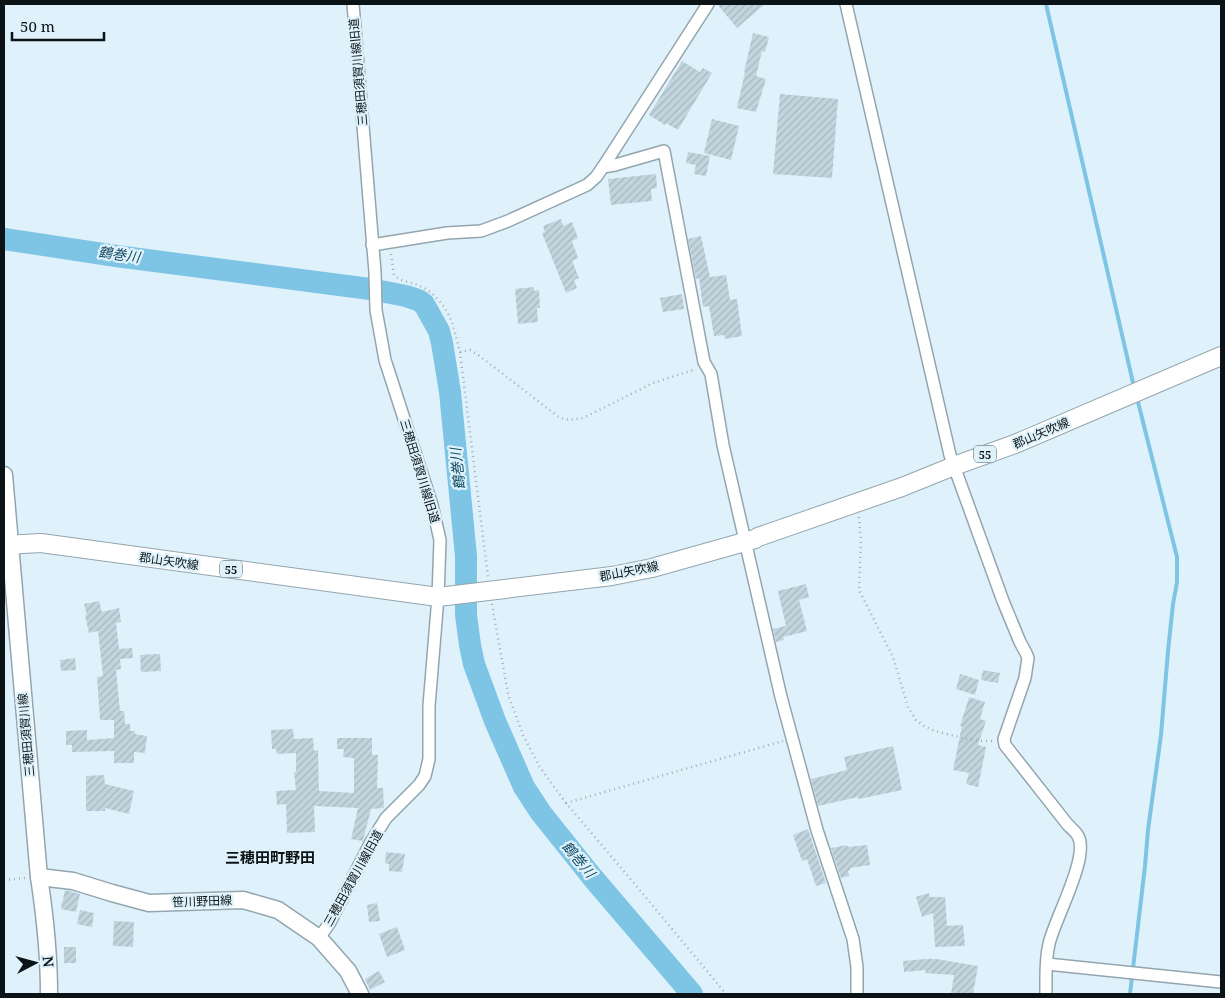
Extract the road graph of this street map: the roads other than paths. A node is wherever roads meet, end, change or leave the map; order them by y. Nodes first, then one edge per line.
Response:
1 (353, 4) edge
2 (708, 4) edge
3 (846, 4) edge
4 (603, 167) junction
5 (372, 245) junction
6 (1221, 356) edge
7 (954, 466) junction
8 (4, 475) edge
9 (745, 542) junction
10 (7, 545) edge
11 (438, 597) junction
12 (39, 877) junction
13 (319, 938) junction
14 (1047, 964) junction
15 (1221, 982) edge
16 (49, 994) edge
17 (360, 994) edge
18 (857, 994) edge
19 (1046, 994) edge

1 - 5 street, 三穂田須賀川線旧道
2 - 4 street
3 - 7 street
4 - 5 street
4 - 9 street
5 - 11 street, 三穂田須賀川線旧道
6 - 7 main road, 郡山矢吹線 / 55
7 - 9 main road, 郡山矢吹線 / 55
7 - 14 street
8 - 10 main road, 三穂田須賀川線
9 - 11 main road, 郡山矢吹線 / 55
9 - 18 street
10 - 11 main road, 郡山矢吹線 / 55
10 - 12 main road, 三穂田須賀川線
11 - 13 street, 三穂田須賀川線旧道
12 - 13 main road, 笹川野田線
12 - 16 main road, 三穂田須賀川線
13 - 17 main road, 笹川野田線
14 - 15 street
14 - 19 street

